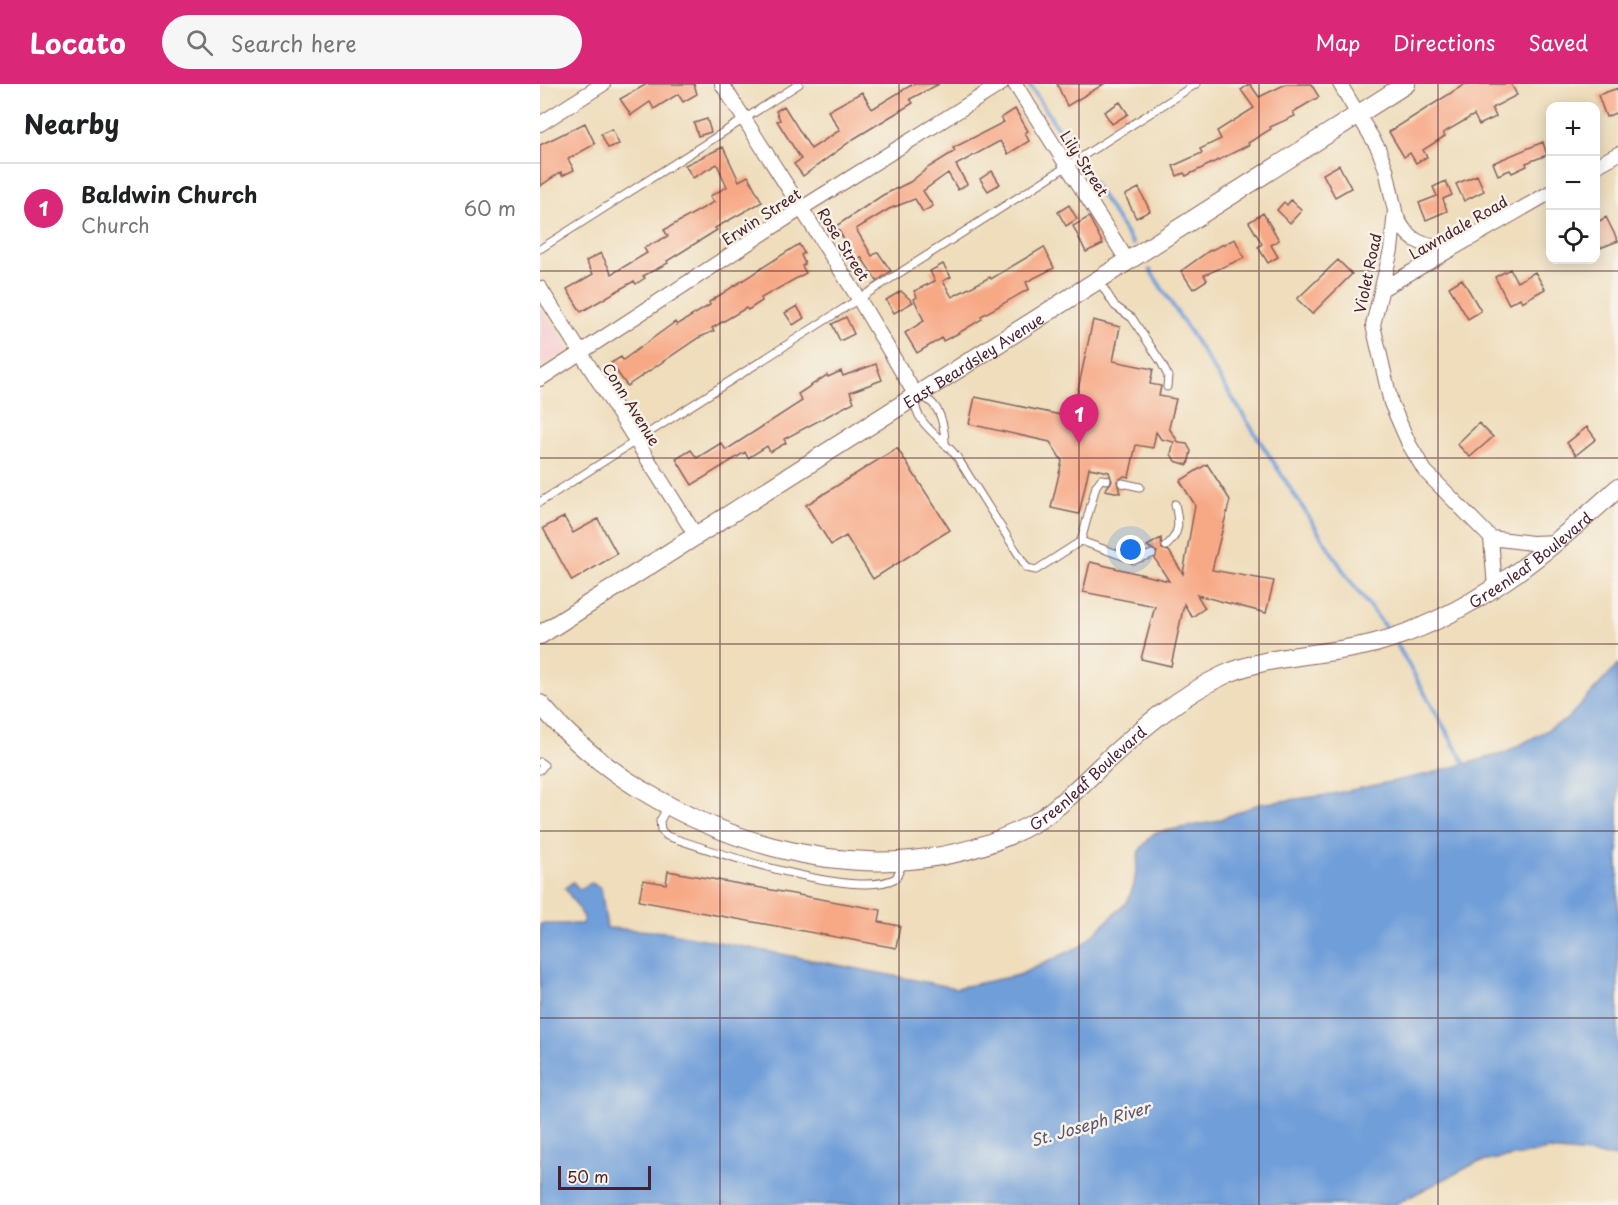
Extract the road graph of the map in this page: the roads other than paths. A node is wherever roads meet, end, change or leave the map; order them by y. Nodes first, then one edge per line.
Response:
1 (603, 84) edge
2 (722, 84) edge
3 (799, 84) edge
4 (1001, 84) edge
5 (1015, 84) edge
6 (1196, 84) edge
7 (1340, 84) edge
8 (1406, 84) edge
9 (1359, 114) junction
10 (744, 119) junction
11 (540, 124) edge
12 (1618, 154) edge
13 (1600, 164) edge
14 (1067, 166) junction
15 (1546, 195) edge
16 (802, 208) junction
17 (1395, 212) junction
18 (1455, 248) junction
19 (540, 249) edge
20 (1127, 260) junction
21 (1098, 279) junction
22 (540, 288) edge
23 (1382, 289) junction
24 (859, 299) junction
25 (581, 353) junction
26 (540, 379) edge
27 (1167, 387) dead end
28 (915, 394) junction
29 (636, 441) junction
30 (945, 441) junction
31 (1107, 480) dead end
32 (1122, 483) dead end
33 (1140, 487) dead end
34 (1618, 488) edge
35 (540, 502) edge
36 (1175, 504) dead end
37 (696, 536) junction
38 (1491, 538) junction
39 (1081, 541) junction
40 (1559, 542) junction
41 (1166, 546) dead end
42 (1152, 554) dead end
43 (1495, 588) junction
44 (540, 635) edge
45 (540, 704) edge
46 (540, 762) edge
47 (540, 770) edge
48 (668, 806) junction
49 (904, 860) junction

1 - 11 street
2 - 10 street, Rose Street
3 - 10 lane
4 - 16 street, Erwin Street
5 - 14 street, Lily Street
6 - 14 lane
7 - 9 street, Violet Road
8 - 9 street, East Beardsley Avenue
9 - 17 street, Violet Road
9 - 20 street, East Beardsley Avenue
10 - 16 street, Rose Street
10 - 19 lane
12 - 13 street
14 - 20 street, Lily Street
14 - 24 lane
15 - 18 street, Lawndale Road
16 - 24 street, Rose Street
16 - 25 street, Erwin Street
17 - 18 street
17 - 23 street, Violet Road
18 - 23 street, Lawndale Road
20 - 21 street, East Beardsley Avenue
21 - 27 lane
21 - 28 street, East Beardsley Avenue
22 - 25 street, Conn Avenue
23 - 38 street, Violet Road
24 - 28 street, Rose Street
24 - 29 lane
25 - 26 street, Erwin Street
25 - 29 street, Conn Avenue
28 - 30 lane
28 - 30 lane
28 - 37 street, East Beardsley Avenue
29 - 35 lane
29 - 37 street, Conn Avenue
30 - 39 lane
31 - 39 lane
32 - 33 lane
34 - 40 street, Greenleaf Boulevard
36 - 41 lane
37 - 44 street, East Beardsley Avenue
38 - 40 street
38 - 43 street
39 - 42 lane
40 - 43 street, Greenleaf Boulevard
43 - 49 street, Greenleaf Boulevard
45 - 48 street, Greenleaf Boulevard
46 - 47 lane
48 - 49 street, Greenleaf Boulevard
48 - 49 lane

